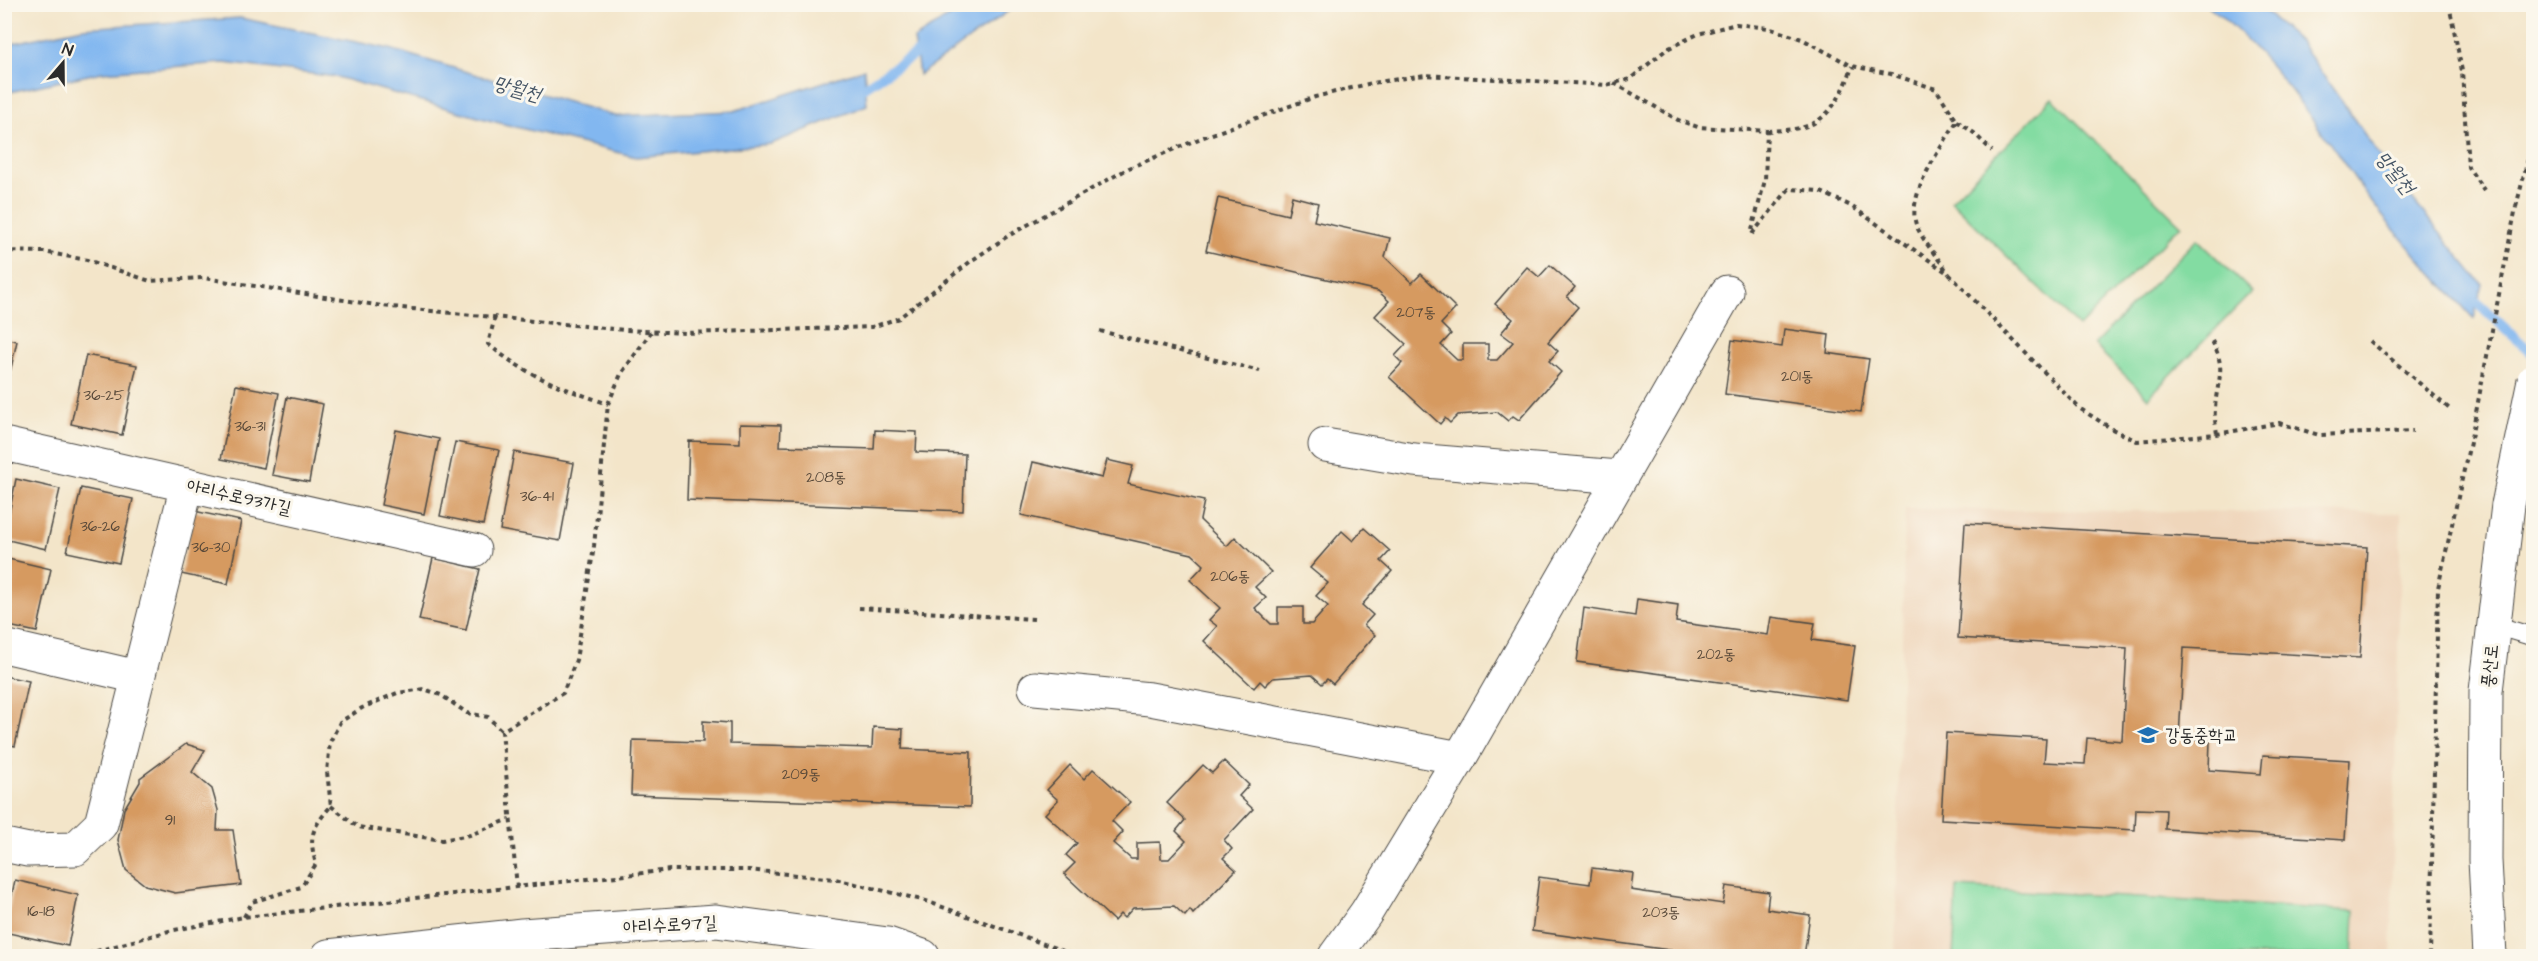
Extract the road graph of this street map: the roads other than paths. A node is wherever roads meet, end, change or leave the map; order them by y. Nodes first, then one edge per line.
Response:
1 (1727, 292) dead end
2 (2534, 380) edge
3 (4, 444) edge
4 (1325, 445) dead end
5 (1619, 477) junction
6 (186, 485) junction
7 (474, 550) dead end
8 (2494, 625) junction
9 (2534, 637) edge
10 (4, 646) edge
11 (138, 677) junction
12 (1035, 688) dead end
13 (1460, 758) junction
14 (4, 844) edge
15 (328, 957) edge
16 (923, 957) edge
17 (1335, 957) edge
18 (2490, 957) edge

1 - 5 street
2 - 8 street, 풍산로, bridge
3 - 6 street, 아리수로93가길
4 - 5 street
5 - 13 street
6 - 7 street, 아리수로93가길
6 - 11 street
8 - 9 lane
8 - 18 street, 풍산로
10 - 11 street
11 - 14 street
12 - 13 street
13 - 17 street
15 - 16 street, 아리수로97길

